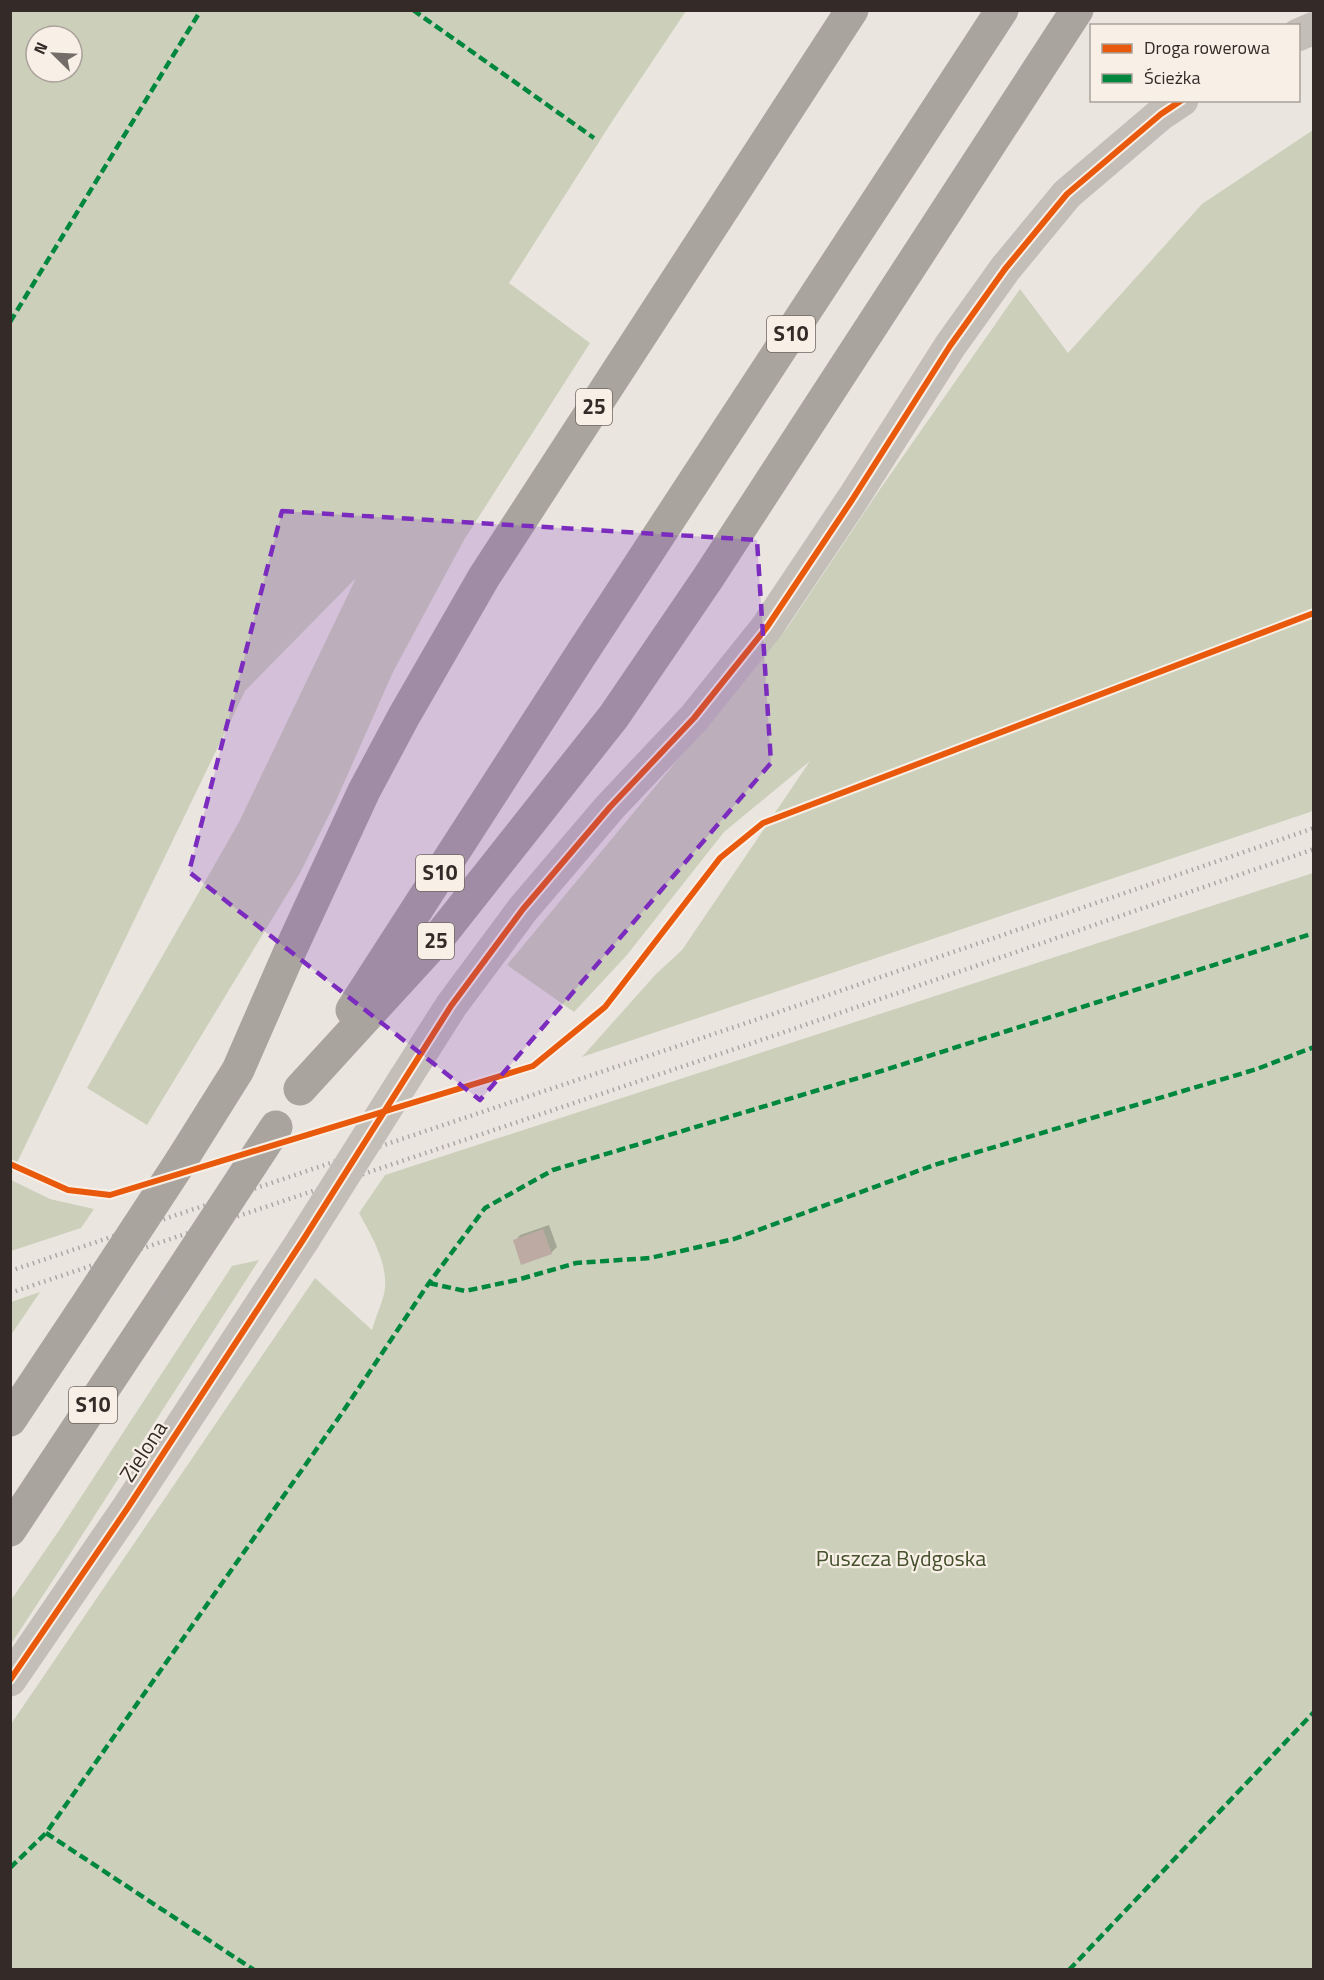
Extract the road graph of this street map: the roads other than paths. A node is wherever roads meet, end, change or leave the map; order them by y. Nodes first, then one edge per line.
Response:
1 (833, 10) edge
2 (852, 10) edge
3 (1002, 10) edge
4 (1077, 10) edge
5 (1314, 28) edge
6 (1300, 35) edge
7 (793, 102) junction
8 (1179, 102) edge
9 (238, 1070) joint
10 (300, 1089) junction
11 (10, 1420) edge
12 (10, 1530) edge
13 (10, 1680) edge

1 - 7 highway
2 - 7 highway, 25
3 - 10 highway, S10
4 - 10 highway, 25
5 - 6 street
7 - 9 highway, 25
8 - 13 street, Zielona, bridge
9 - 11 highway, S10, bridge
10 - 12 highway, S10, bridge

